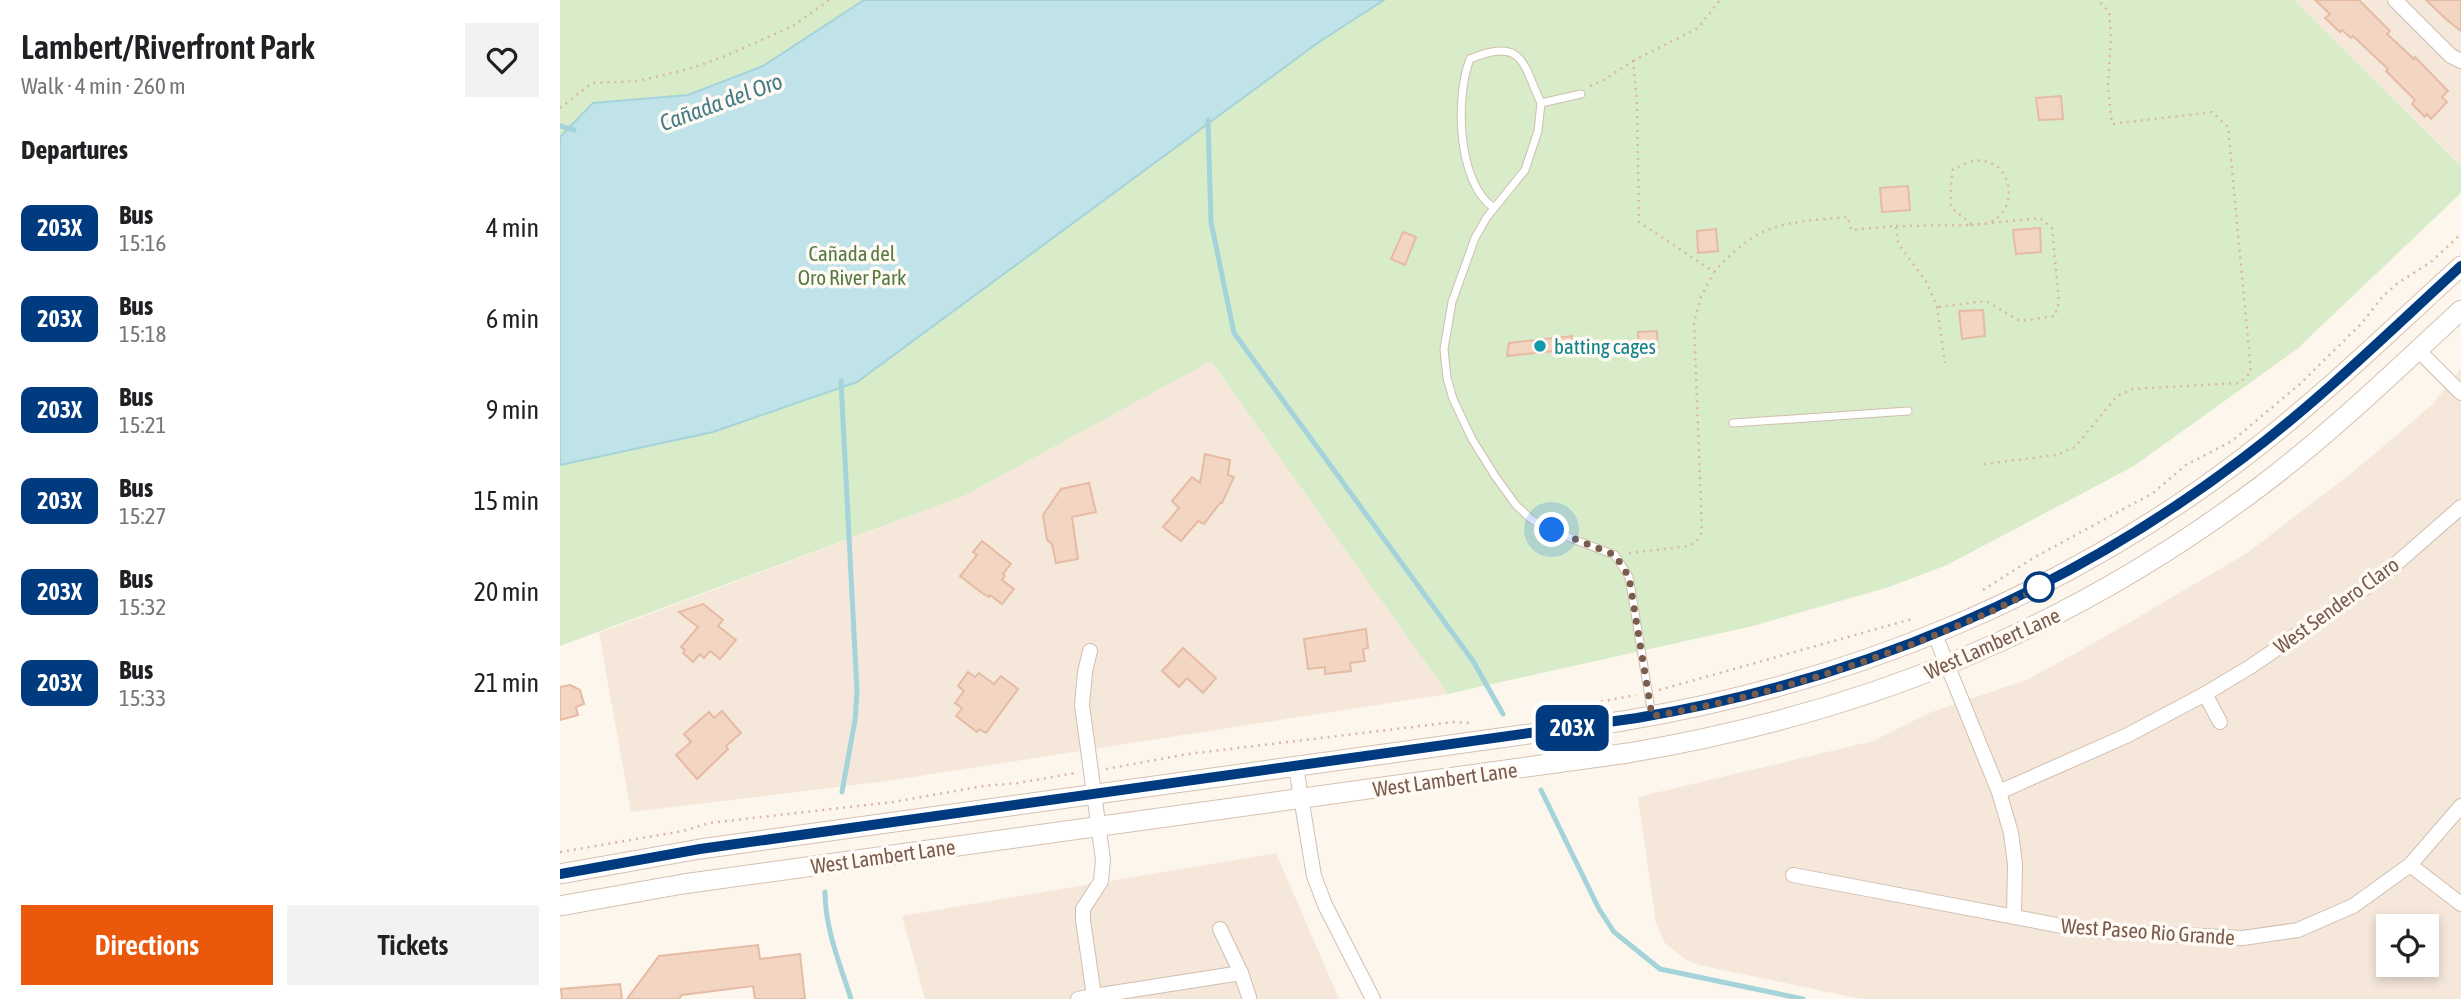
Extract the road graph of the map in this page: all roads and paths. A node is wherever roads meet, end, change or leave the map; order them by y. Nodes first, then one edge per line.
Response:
1 (830, 0) edge
2 (1720, 0) edge
3 (2098, 0) edge
4 (2395, 0) edge
5 (1633, 61) junction
6 (2461, 61) edge
7 (1581, 94) joint
8 (1541, 103) junction
9 (560, 108) edge
10 (1494, 208) junction
11 (1972, 225) junction
12 (1896, 226) junction
13 (2461, 234) edge
14 (2461, 266) edge
15 (1714, 272) junction
16 (1937, 307) junction
17 (2461, 310) edge
18 (2418, 350) junction
19 (1945, 363) dead end
20 (2461, 393) edge
21 (1908, 411) dead end
22 (1733, 423) dead end
23 (1984, 464) dead end
24 (2461, 508) edge
25 (1615, 555) junction
26 (1982, 591) dead end
27 (1912, 619) dead end
28 (1935, 635) junction
29 (1090, 651) dead end
30 (1947, 666) junction
31 (1657, 691) dead end
32 (2205, 694) junction
33 (1636, 695) dead end
34 (1533, 714) dead end
35 (1652, 716) junction
36 (2220, 722) dead end
37 (1473, 723) dead end
38 (1296, 766) junction
39 (1112, 768) dead end
40 (1080, 772) dead end
41 (1999, 792) junction
42 (1093, 794) junction
43 (1300, 799) junction
44 (2461, 806) edge
45 (1097, 827) junction
46 (560, 852) edge
47 (2410, 865) junction
48 (560, 874) edge
49 (1793, 875) dead end
50 (2461, 904) edge
51 (560, 906) edge
52 (2014, 917) junction
53 (1220, 929) dead end
54 (1241, 973) junction
55 (1094, 996) junction
56 (1249, 996) dead end
57 (1078, 999) edge
58 (1373, 999) edge

1 - 9 path
2 - 5 path
3 - 23 path
4 - 6 street
5 - 7 path
5 - 15 path
7 - 8 lane
8 - 10 lane
8 - 10 lane
10 - 25 lane
11 - 11 path
11 - 12 path
11 - 16 path
12 - 15 path
12 - 16 path
13 - 26 path
14 - 28 main road, West Lambert Lane
15 - 25 path
16 - 19 path
17 - 18 main road, West Lambert Lane
18 - 20 street
18 - 30 main road, West Lambert Lane
21 - 22 lane
24 - 32 street, West Sendero Claro
25 - 35 lane
27 - 31 path
28 - 30 street
28 - 35 main road, West Lambert Lane
29 - 42 street
30 - 41 street
30 - 43 main road, West Lambert Lane
32 - 36 street
32 - 41 street, West Sendero Claro
33 - 34 path
35 - 38 main road, West Lambert Lane
37 - 39 path
38 - 42 main road, West Lambert Lane
38 - 43 street
40 - 46 path
41 - 52 street
42 - 45 street
42 - 48 main road, West Lambert Lane
43 - 45 main road, West Lambert Lane
43 - 58 street
44 - 47 street, West Paseo Rio Grande
45 - 51 main road, West Lambert Lane
45 - 55 street
47 - 50 street
47 - 52 street, West Paseo Rio Grande
49 - 52 street, West Paseo Rio Grande
53 - 54 street
54 - 55 street
54 - 56 street
55 - 57 street

